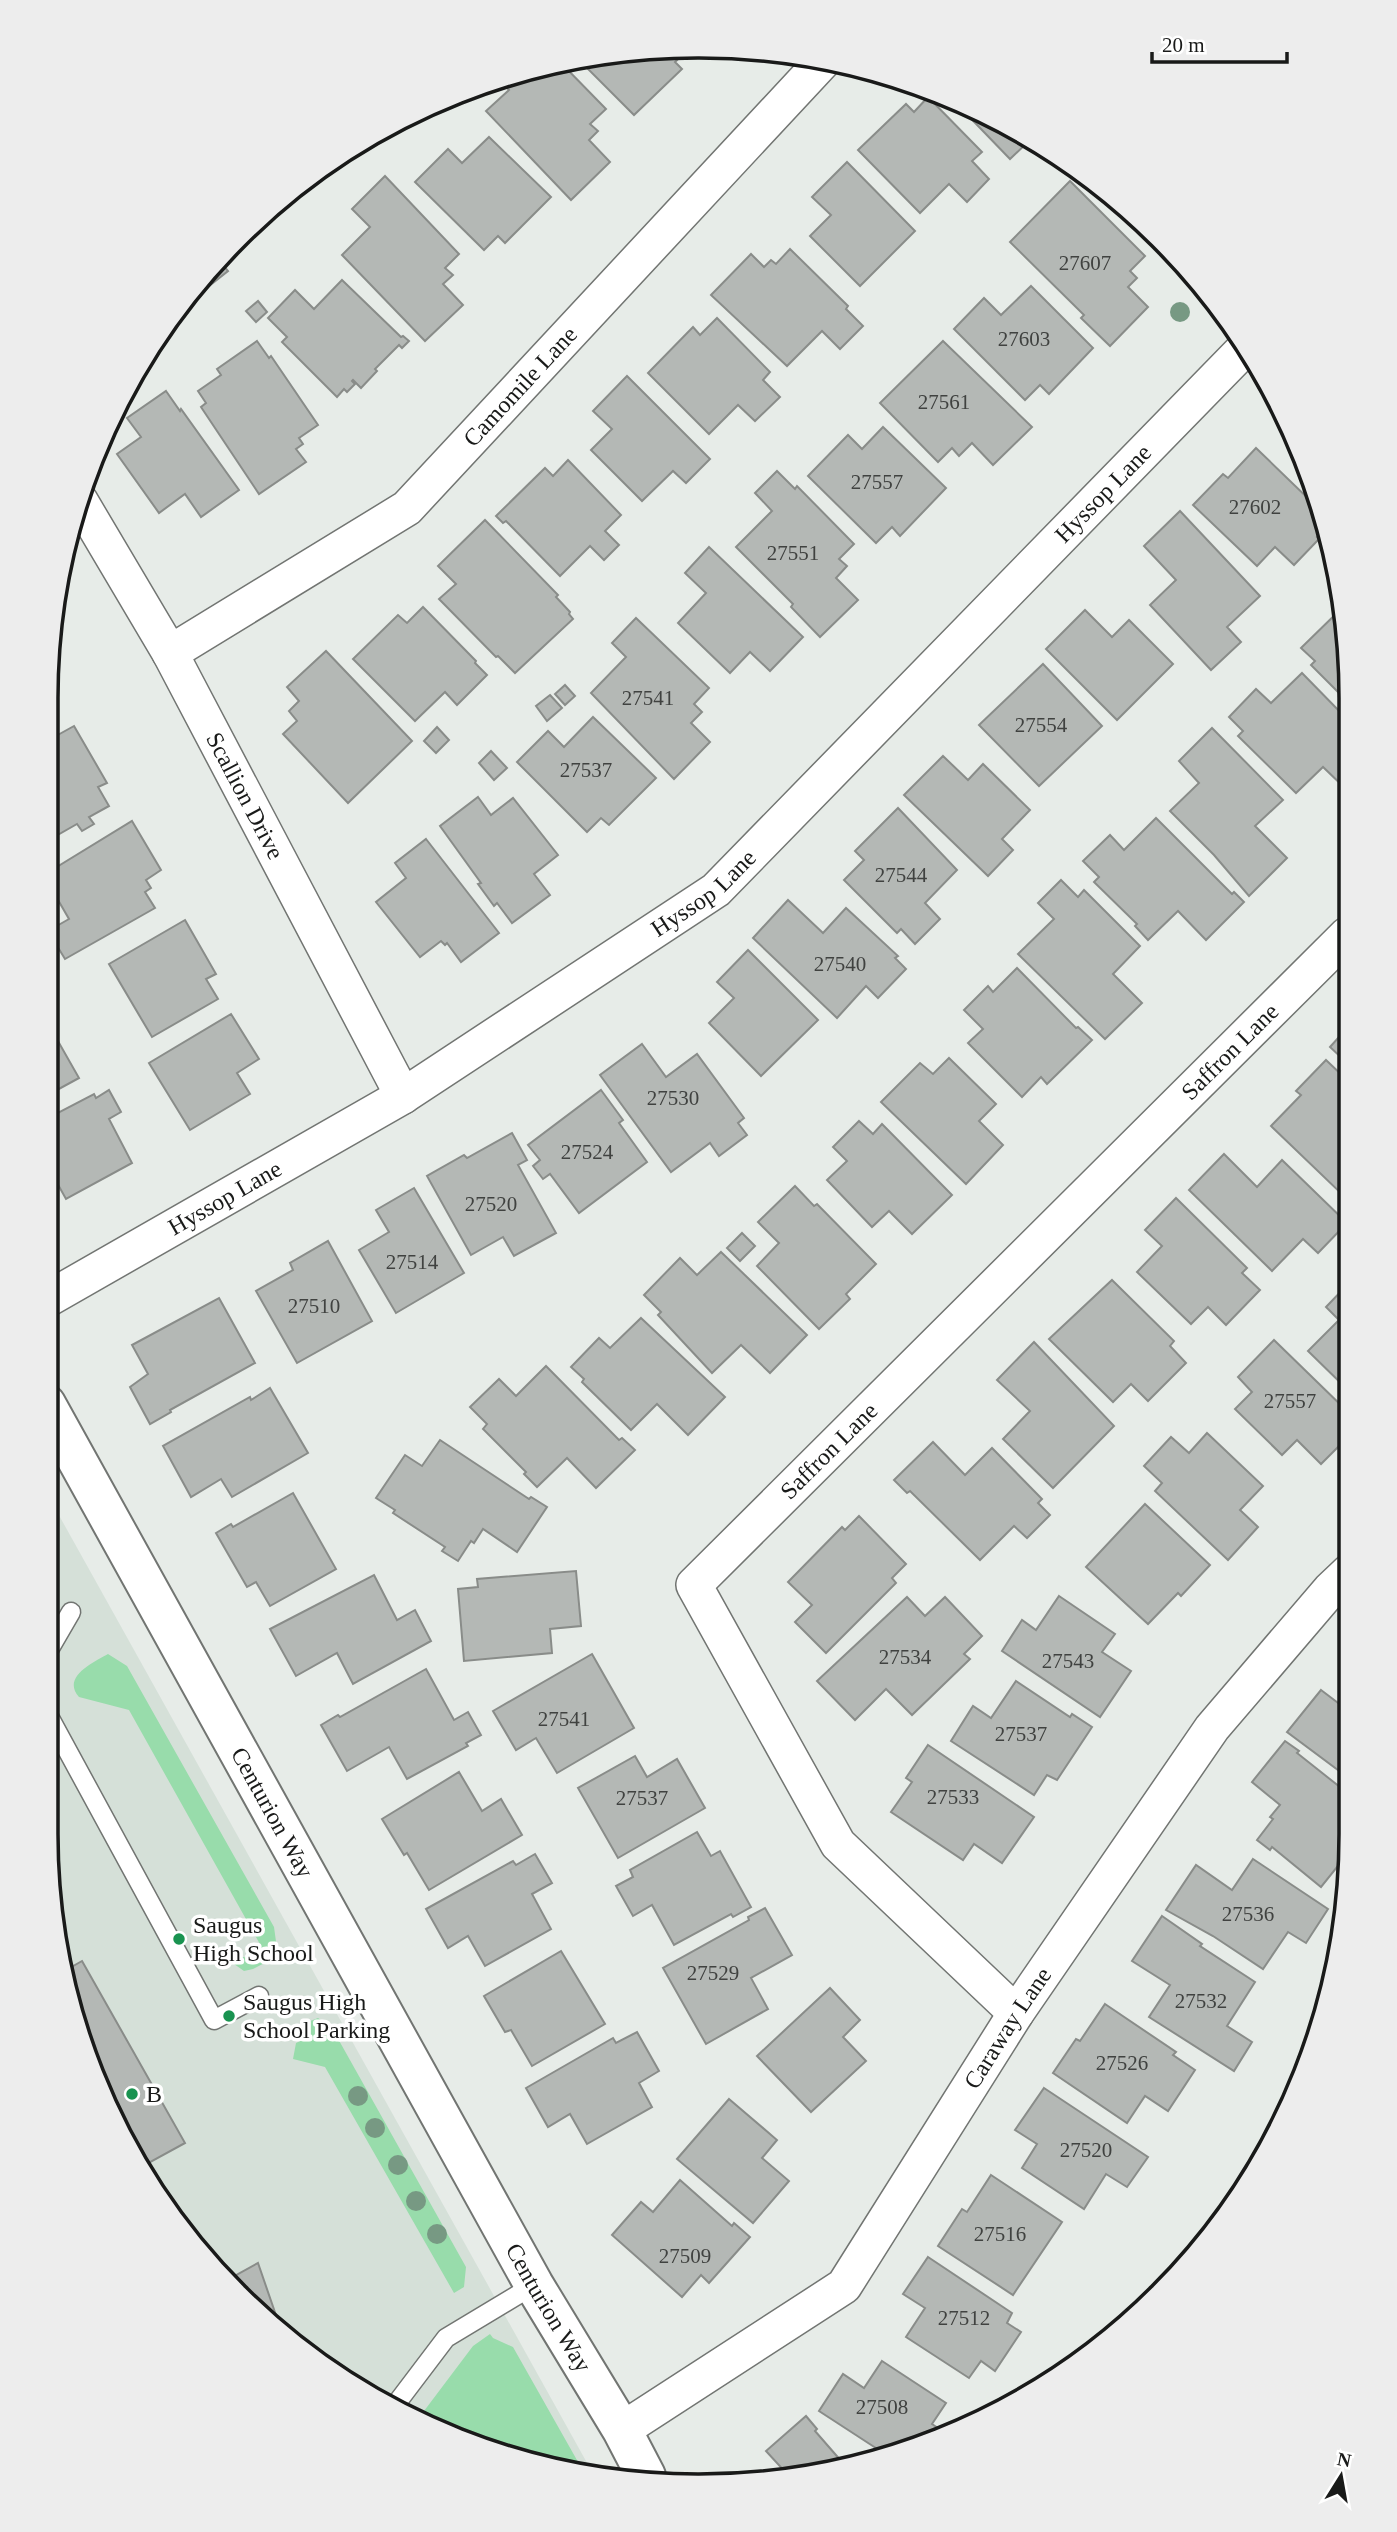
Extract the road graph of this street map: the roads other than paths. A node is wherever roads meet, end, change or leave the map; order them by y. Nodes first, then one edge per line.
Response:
1 (817, 69) edge
2 (1238, 355) edge
3 (86, 512) edge
4 (170, 653) junction
5 (1339, 943) edge
6 (403, 1096) junction
7 (58, 1293) edge
8 (58, 1426) edge
9 (1339, 1582) edge
10 (71, 1612) dead end
11 (58, 1634) edge
12 (58, 1733) edge
13 (258, 1996) dead end
14 (1016, 2013) junction
15 (534, 2285) junction
16 (399, 2400) edge
17 (622, 2430) junction
18 (644, 2472) edge

1 - 4 street, Camomile Lane
2 - 6 street, Hyssop Lane
3 - 4 street, Scallion Drive
4 - 6 street, Scallion Drive
5 - 14 street, Saffron Lane
6 - 7 street, Hyssop Lane
8 - 15 street, Centurion Way
9 - 14 street, Caraway Lane
10 - 11 lane
12 - 13 lane
14 - 17 street, Caraway Lane
15 - 16 lane
15 - 17 street, Centurion Way
17 - 18 street, Centurion Way

